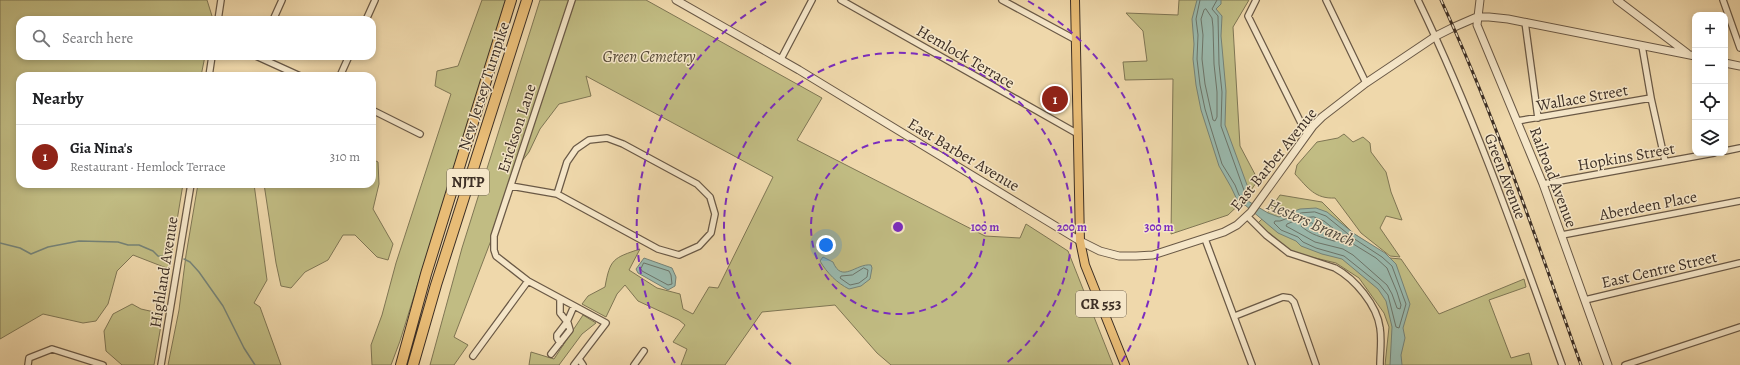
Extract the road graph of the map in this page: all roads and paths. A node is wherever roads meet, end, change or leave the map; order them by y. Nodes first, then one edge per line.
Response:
1 (221, 0) edge
2 (282, 0) edge
3 (375, 0) edge
4 (511, 0) edge
5 (527, 0) edge
6 (572, 0) edge
7 (676, 0) edge
8 (812, 0) edge
9 (841, 0) edge
10 (1002, 0) edge
11 (1075, 0) edge
12 (1256, 0) edge
13 (1326, 0) edge
14 (1418, 0) edge
15 (1480, 0) edge
16 (1617, 0) edge
17 (1723, 0) edge
18 (219, 16) edge
19 (276, 16) edge
20 (368, 16) edge
21 (1477, 17) junction
22 (1525, 22) junction
23 (1436, 36) junction
24 (1076, 40) junction
25 (1642, 46) junction
26 (1740, 48) edge
27 (1692, 55) edge
28 (781, 59) junction
29 (211, 60) edge
30 (266, 60) edge
31 (347, 60) edge
32 (1728, 64) edge
33 (1740, 66) edge
34 (209, 72) edge
35 (291, 72) edge
36 (342, 72) edge
37 (1366, 83) junction
38 (1651, 98) junction
39 (376, 112) edge
40 (1538, 118) junction
41 (1517, 121) junction
42 (1307, 133) junction
43 (420, 134) dead end
44 (1078, 134) junction
45 (1740, 148) edge
46 (1728, 150) edge
47 (1696, 156) edge
48 (1665, 161) junction
49 (1543, 184) junction
50 (511, 186) junction
51 (190, 188) edge
52 (557, 194) junction
53 (1740, 201) edge
54 (1249, 214) junction
55 (1562, 235) junction
56 (1206, 239) junction
57 (1080, 241) junction
58 (1740, 263) edge
59 (528, 281) junction
60 (560, 299) junction
61 (1585, 300) junction
62 (574, 306) junction
63 (1235, 316) junction
64 (567, 322) junction
65 (1740, 327) edge
66 (644, 351) dead end
67 (551, 354) dead end
68 (473, 356) dead end
69 (579, 359) junction
70 (28, 365) edge
71 (103, 365) edge
72 (161, 365) edge
73 (401, 365) edge
74 (413, 365) edge
75 (574, 365) edge
76 (583, 365) edge
77 (634, 365) edge
78 (1125, 365) edge
79 (1252, 365) edge
80 (1316, 365) edge
81 (1380, 365) edge
82 (1562, 365) edge
83 (1608, 365) edge
84 (1625, 365) edge

1 - 18 street
2 - 19 street
3 - 20 street
4 - 73 highway, New Jersey Turnpike / NJTP
5 - 74 highway, New Jersey Turnpike / NJTP
6 - 50 street, Erickson Lane
7 - 28 street, East Barber Avenue
8 - 28 street
9 - 44 street, Hemlock Terrace
10 - 24 street
11 - 24 main road, CR 553
12 - 42 street
13 - 37 street
14 - 23 street, Green Avenue
15 - 21 street, Railroad Avenue
16 - 27 street
17 - 26 street
21 - 22 street, East Barber Avenue
21 - 23 street, East Barber Avenue
21 - 41 street, Railroad Avenue
22 - 25 street, East Barber Avenue
22 - 40 street
23 - 37 street, East Barber Avenue
23 - 82 street, Green Avenue
24 - 44 main road, CR 553
25 - 27 street, East Barber Avenue
25 - 38 street
28 - 57 street, East Barber Avenue
29 - 34 street
30 - 35 street
31 - 36 street
32 - 33 street
37 - 42 street, East Barber Avenue
38 - 40 street, Wallace Street
38 - 48 street
39 - 43 street
40 - 41 street, Wallace Street
41 - 49 street, Railroad Avenue
42 - 54 street, East Barber Avenue
44 - 57 main road, CR 553
45 - 46 street
47 - 48 street, Hopkins Street
48 - 49 street, Hopkins Street
49 - 55 street, Railroad Avenue
50 - 52 street
50 - 59 street, Erickson Lane
51 - 72 street, Highland Avenue
52 - 52 street
53 - 55 street, Aberdeen Place
54 - 56 street, East Barber Avenue
54 - 81 street
55 - 61 street, Railroad Avenue
56 - 57 street, East Barber Avenue
56 - 63 street
57 - 78 main road, CR 553
58 - 61 street, East Centre Street
59 - 60 street, Erickson Lane
59 - 68 street
60 - 62 street, Erickson Lane
60 - 64 street
61 - 83 street, Railroad Avenue
62 - 64 street
62 - 69 street, Erickson Lane
63 - 79 street
63 - 80 street
64 - 67 street
65 - 84 street
66 - 77 street
69 - 75 street
69 - 76 street
70 - 71 street

